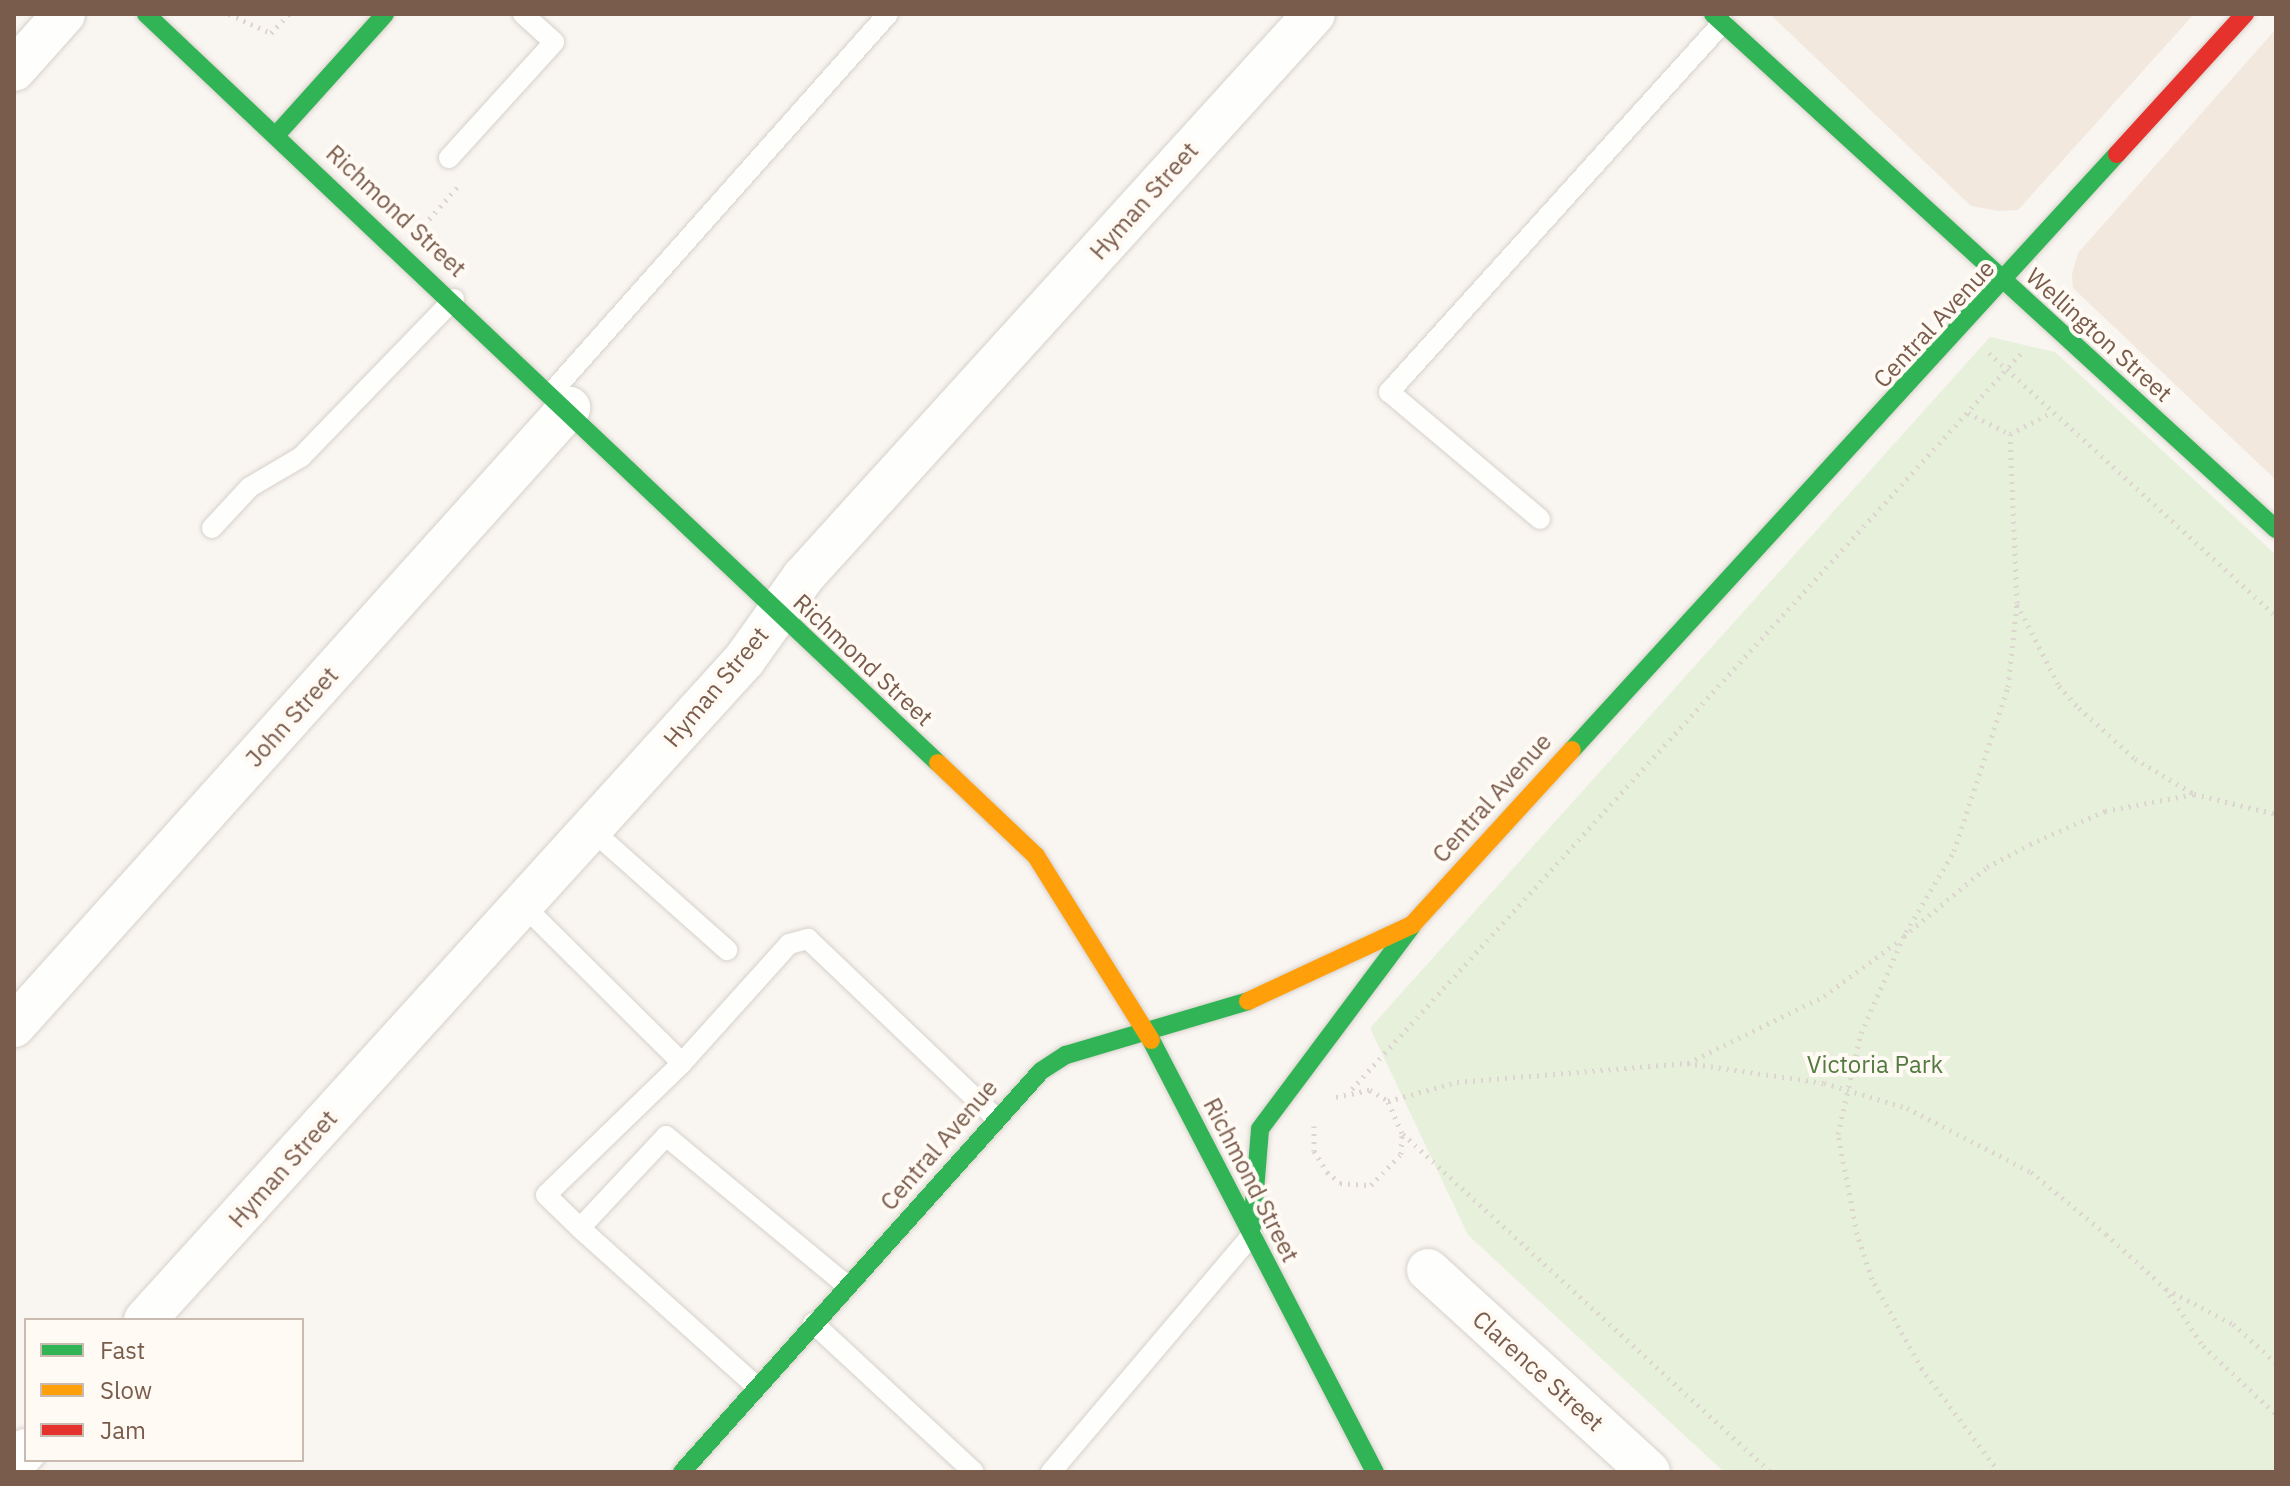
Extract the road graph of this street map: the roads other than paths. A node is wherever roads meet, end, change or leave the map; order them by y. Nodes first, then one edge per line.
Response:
1 (64, 14) edge
2 (146, 14) edge
3 (385, 14) edge
4 (523, 14) edge
5 (888, 14) edge
6 (1314, 14) edge
7 (2245, 14) edge
8 (1728, 20) edge
9 (14, 70) edge
10 (278, 133) junction
11 (449, 158) road end
12 (2006, 283) junction
13 (454, 299) junction
14 (561, 400) junction
15 (1540, 519) dead end
16 (212, 528) dead end
17 (2276, 529) edge
18 (777, 612) junction
19 (592, 830) junction
20 (524, 906) junction
21 (1412, 925) junction
22 (727, 950) dead end
23 (14, 1026) edge
24 (1147, 1032) junction
25 (682, 1063) junction
26 (995, 1117) junction
27 (580, 1228) junction
28 (1252, 1235) junction
29 (1428, 1270) dead end
30 (846, 1285) junction
31 (147, 1318) edge
32 (813, 1323) junction
33 (757, 1387) junction
34 (682, 1472) edge
35 (974, 1472) edge
36 (1051, 1472) edge
37 (1375, 1472) edge
38 (1649, 1472) edge

1 - 9 street
2 - 10 street, Richmond Street
3 - 10 street
4 - 11 lane
5 - 14 lane
6 - 18 street, Hyman Street
7 - 12 street, Central Avenue
8 - 12 street, Wellington Street
8 - 15 lane
10 - 13 street, Richmond Street
12 - 17 street, Wellington Street
12 - 21 street, Central Avenue
13 - 14 street, Richmond Street
13 - 16 lane
14 - 18 street, Richmond Street
14 - 23 street, John Street
18 - 19 street, Hyman Street
18 - 24 street, Richmond Street
19 - 20 street, Hyman Street
19 - 22 lane
20 - 25 lane
20 - 31 street, Hyman Street
21 - 24 street, Central Avenue
21 - 28 street
24 - 26 street, Central Avenue
24 - 28 street, Richmond Street
25 - 26 lane
25 - 27 lane
26 - 30 street, Central Avenue
27 - 30 lane
27 - 33 lane
28 - 36 lane
28 - 37 street, Richmond Street
29 - 38 street, Clarence Street
30 - 32 street, Central Avenue
32 - 33 street, Central Avenue
32 - 35 lane
33 - 34 street, Central Avenue

